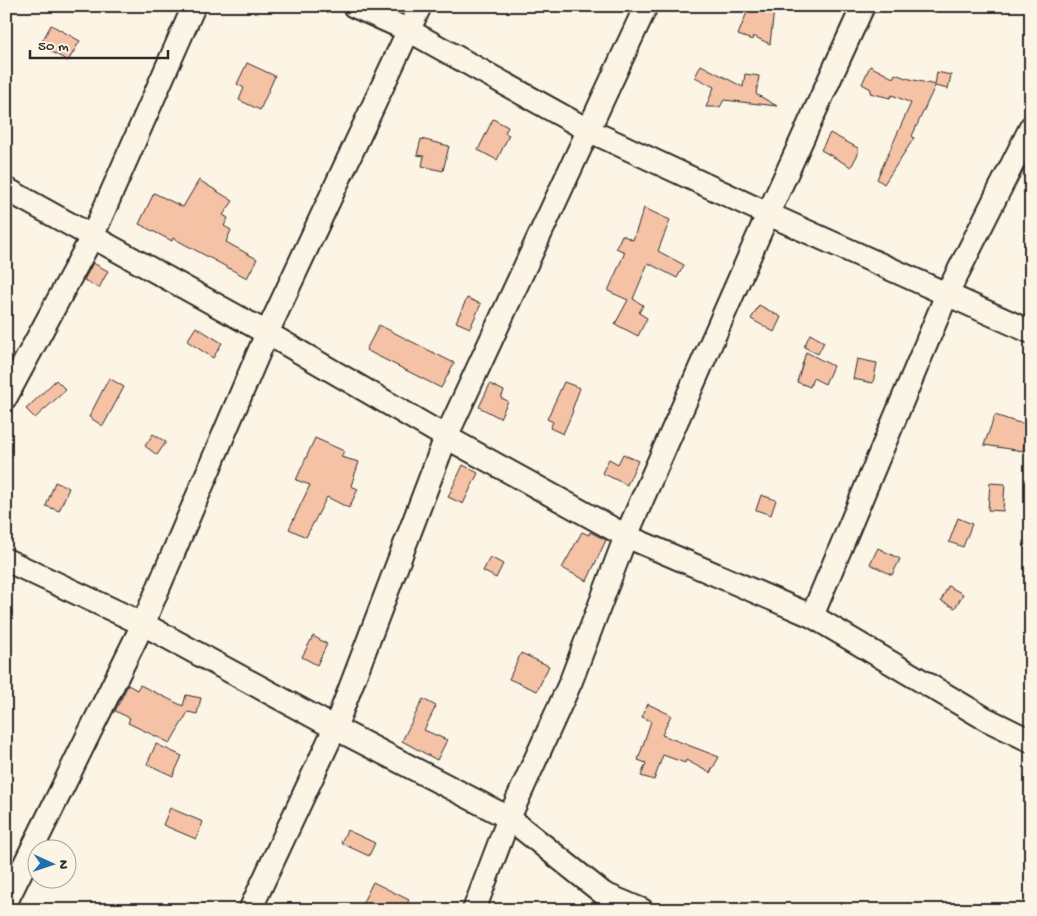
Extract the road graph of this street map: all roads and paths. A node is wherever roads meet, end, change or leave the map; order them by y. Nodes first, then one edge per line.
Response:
1 (194, 6) edge
2 (354, 6) edge
3 (420, 6) edge
4 (646, 6) edge
5 (863, 6) edge
6 (408, 30) junction
7 (1031, 126) edge
8 (588, 130) junction
9 (6, 189) edge
10 (768, 214) junction
11 (92, 237) junction
12 (947, 294) junction
13 (1031, 332) edge
14 (267, 333) junction
15 (6, 397) edge
16 (446, 437) junction
17 (626, 536) junction
18 (6, 560) edge
19 (812, 616) junction
20 (143, 624) junction
21 (335, 728) junction
22 (1031, 742) edge
23 (509, 818) junction
24 (6, 902) edge
25 (250, 910) edge
26 (474, 910) edge
27 (642, 910) edge

1 - 11 street
2 - 6 street
3 - 6 street
4 - 8 street
5 - 10 street
6 - 8 street
6 - 14 street
7 - 12 street
8 - 10 street
8 - 16 street
9 - 11 street
10 - 12 street
10 - 17 street
11 - 14 street
11 - 15 street
12 - 13 street
12 - 19 street
14 - 16 street
14 - 20 street
16 - 17 street
16 - 21 street
17 - 19 street
17 - 23 street
18 - 20 street
19 - 22 street
20 - 21 street
20 - 24 street
21 - 23 street
21 - 25 street
23 - 26 street
23 - 27 street

